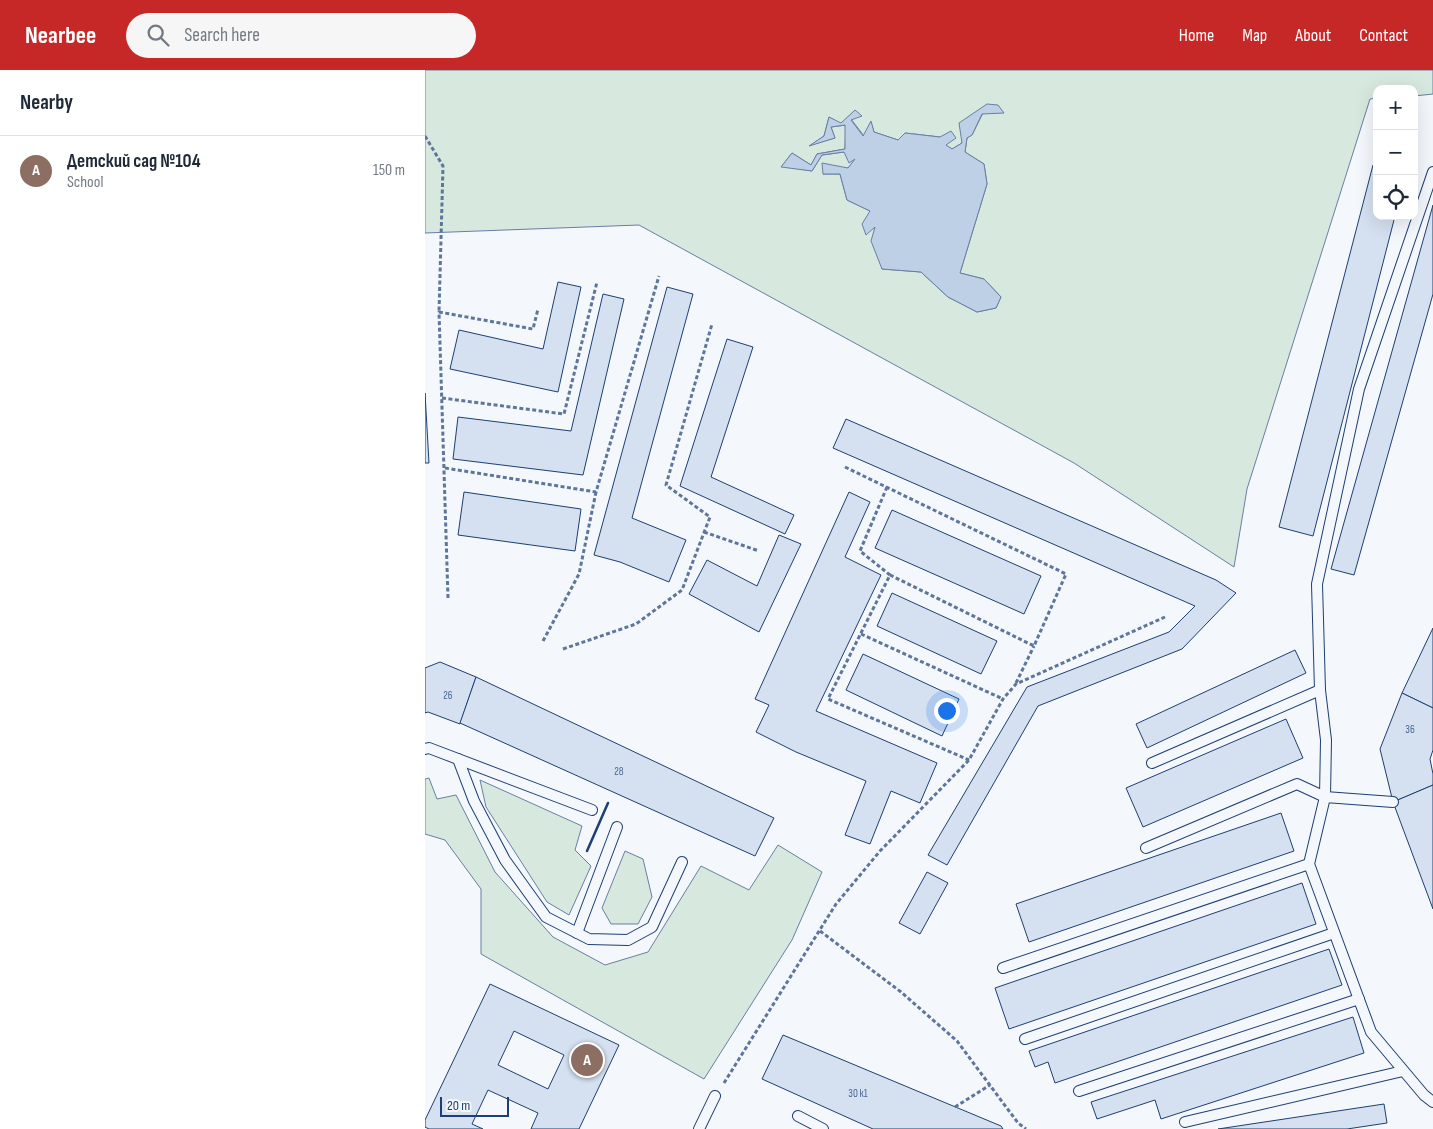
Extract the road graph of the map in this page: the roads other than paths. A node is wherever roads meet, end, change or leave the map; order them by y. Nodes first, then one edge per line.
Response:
1 (1433, 172) edge
2 (1320, 690) junction
3 (425, 749) edge
4 (458, 759) junction
5 (1151, 763) dead end
6 (1325, 797) junction
7 (1393, 802) dead end
8 (592, 810) dead end
9 (617, 827) dead end
10 (1145, 848) dead end
11 (682, 862) dead end
12 (1309, 864) junction
13 (577, 933) junction
14 (1334, 933) junction
15 (1003, 968) dead end
16 (1359, 999) junction
17 (1025, 1039) dead end
18 (1403, 1071) junction
19 (1079, 1091) dead end
20 (715, 1096) road end
21 (1433, 1102) edge
22 (798, 1116) dead end
23 (1185, 1122) dead end
24 (699, 1129) edge
25 (823, 1129) edge

1 - 2 lane
2 - 5 lane
2 - 6 lane
3 - 4 lane
4 - 8 lane
4 - 13 lane
6 - 7 lane
6 - 10 lane
6 - 12 lane
9 - 13 lane
11 - 13 lane
12 - 14 lane
12 - 15 lane
14 - 16 lane
14 - 17 lane
16 - 18 lane
16 - 19 lane
18 - 21 lane
18 - 23 lane
20 - 24 lane
22 - 25 lane

